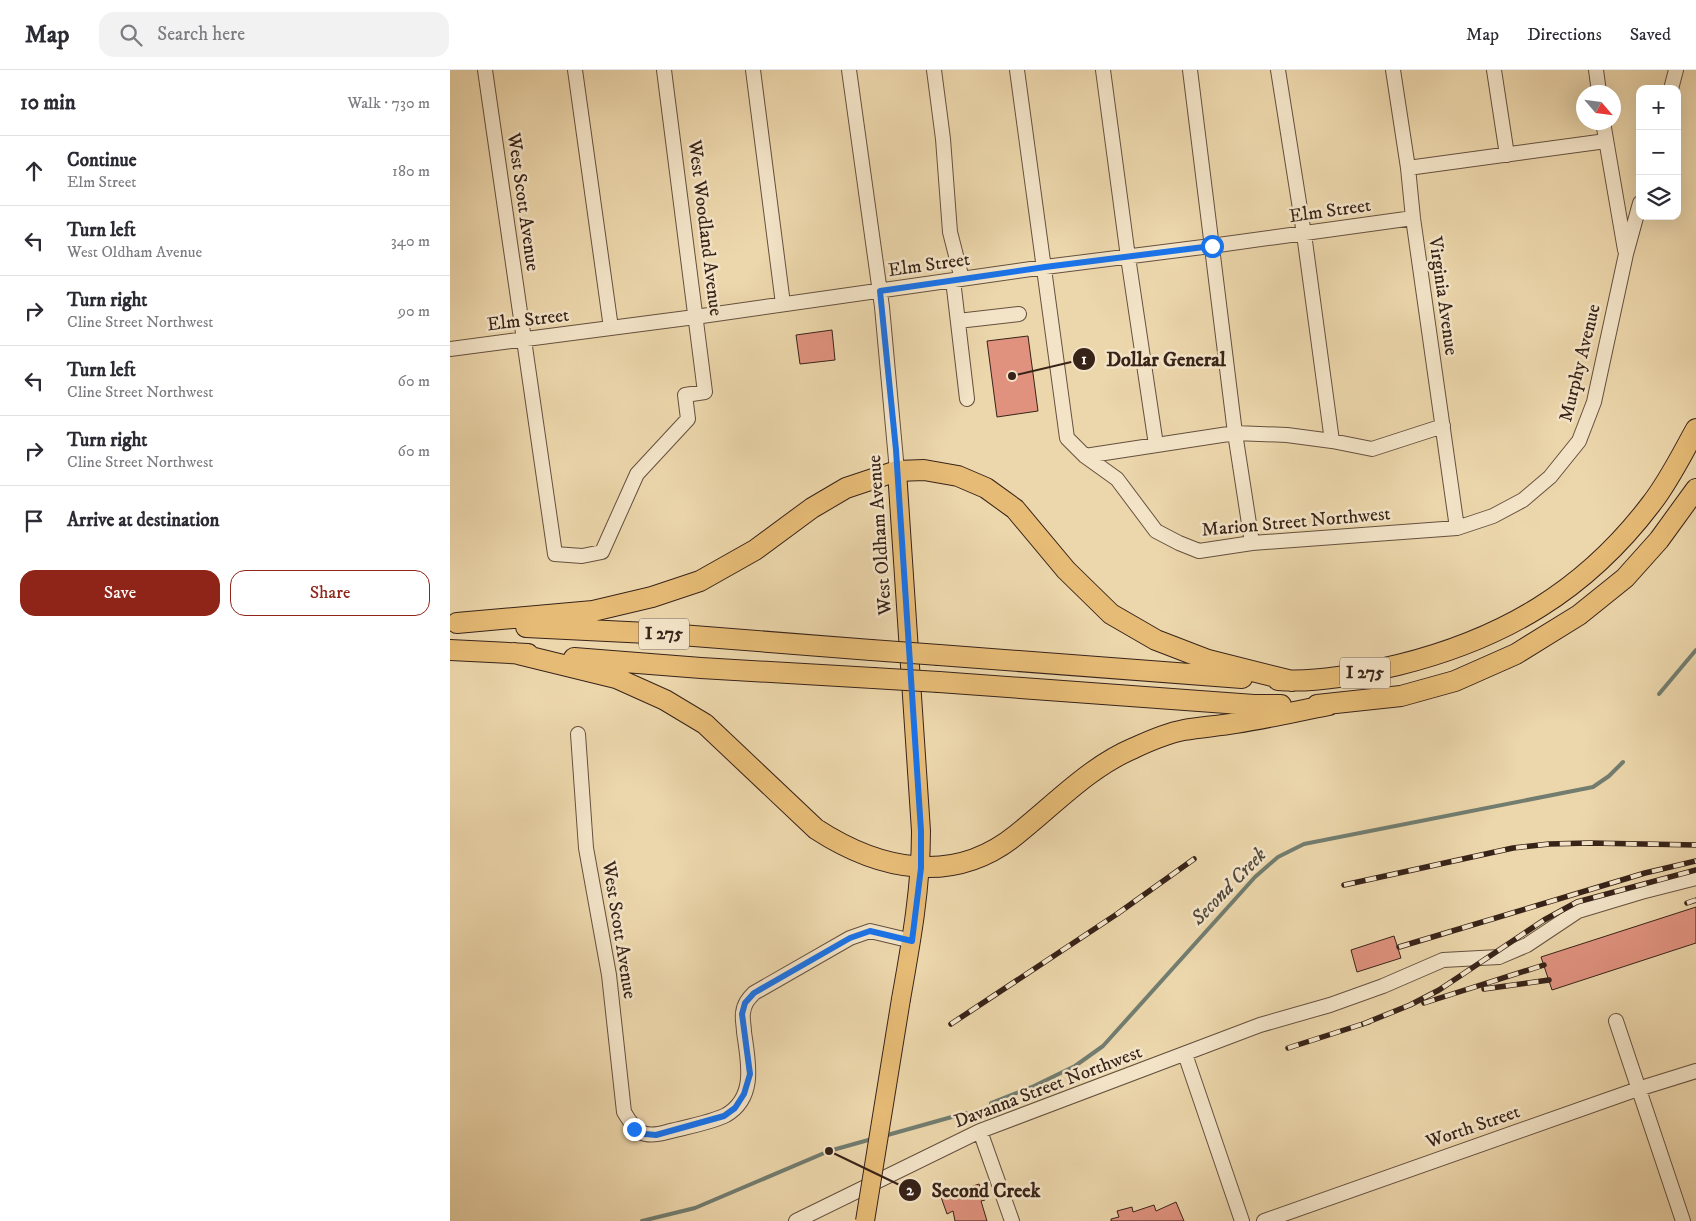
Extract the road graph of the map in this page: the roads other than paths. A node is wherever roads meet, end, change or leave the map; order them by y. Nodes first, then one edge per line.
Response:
1 (485, 70) edge
2 (575, 70) edge
3 (664, 70) edge
4 (753, 70) edge
5 (849, 70) edge
6 (934, 70) edge
7 (1017, 70) edge
8 (1103, 70) edge
9 (1190, 70) edge
10 (1278, 70) edge
11 (1393, 70) edge
12 (1494, 70) edge
13 (1596, 70) edge
14 (1676, 70) edge
15 (1598, 85) edge
16 (1672, 85) edge
17 (1604, 130) edge
18 (1606, 141) junction
19 (1507, 155) junction
20 (1408, 168) junction
21 (1413, 218) junction
22 (1636, 218) edge
23 (1304, 234) junction
24 (1212, 246) junction
25 (1626, 254) junction
26 (1128, 257) junction
27 (1045, 267) junction
28 (957, 280) junction
29 (880, 291) junction
30 (783, 304) junction
31 (1019, 314) dead end
32 (695, 316) junction
33 (958, 321) junction
34 (611, 328) junction
35 (524, 340) junction
36 (450, 349) edge
37 (967, 399) dead end
38 (1442, 426) junction
39 (1696, 429) edge
40 (1235, 433) junction
41 (1332, 441) junction
42 (1156, 446) junction
43 (1085, 456) junction
44 (897, 472) junction
45 (1696, 489) edge
46 (1457, 528) junction
47 (1252, 543) junction
48 (556, 554) joint
49 (454, 623) edge
50 (450, 650) edge
51 (514, 653) junction
52 (1292, 681) junction
53 (1329, 705) junction
54 (578, 734) dead end
55 (921, 868) junction
56 (1696, 878) edge
57 (912, 941) junction
58 (1616, 1021) dead end
59 (1185, 1054) junction
60 (1696, 1071) edge
61 (1638, 1089) junction
62 (980, 1131) junction
63 (796, 1221) edge
64 (865, 1221) edge
65 (1012, 1221) edge
66 (1242, 1221) edge
67 (1264, 1221) edge
68 (1684, 1221) edge

1 - 35 street, West Scott Avenue
2 - 34 street
3 - 32 street, West Woodland Avenue
4 - 30 street
5 - 29 street, West Oldham Avenue
6 - 28 street
7 - 27 street
8 - 26 street
9 - 24 street
10 - 23 street
11 - 20 street, Virginia Avenue
12 - 19 street
13 - 15 street
14 - 16 street
17 - 18 street
18 - 19 street
18 - 25 street
19 - 20 street
20 - 21 street, Virginia Avenue
21 - 23 street, Elm Street
21 - 38 street, Virginia Avenue
22 - 25 street, Murphy Avenue
23 - 24 street, Elm Street
23 - 41 street
24 - 26 street, Elm Street
24 - 40 street
25 - 46 street, Murphy Avenue
26 - 27 street, Elm Street
26 - 42 street
27 - 28 street, Elm Street
27 - 43 street, Marion Street Northwest
28 - 29 street, Elm Street
28 - 33 street
29 - 30 street, Elm Street
29 - 44 street, West Oldham Avenue
30 - 32 street, Elm Street
31 - 33 street
32 - 34 street, Elm Street
32 - 48 street, West Woodland Avenue
33 - 37 street
34 - 35 street, Elm Street
35 - 36 street, Elm Street
35 - 48 street, West Scott Avenue
38 - 41 street
38 - 46 street, Virginia Avenue
39 - 52 highway, I 275
40 - 41 street
40 - 42 street
40 - 47 street
42 - 43 street
43 - 47 street, Marion Street Northwest
44 - 49 highway
44 - 52 highway
44 - 55 main road, West Oldham Avenue
45 - 53 highway, I 275
46 - 47 street, Marion Street Northwest
49 - 52 highway, I 275, bridge
50 - 51 highway, I 275
51 - 53 highway, I 275, bridge
51 - 55 highway
53 - 55 highway
54 - 57 street, West Scott Avenue
55 - 57 main road, West Oldham Avenue
56 - 59 street, Davanna Street Northwest
57 - 64 main road, West Oldham Avenue, bridge
58 - 61 street
59 - 62 street, Davanna Street Northwest
59 - 66 street
60 - 61 street, Worth Street
61 - 67 street, Worth Street
61 - 68 street
62 - 63 street, Davanna Street Northwest
62 - 65 street

